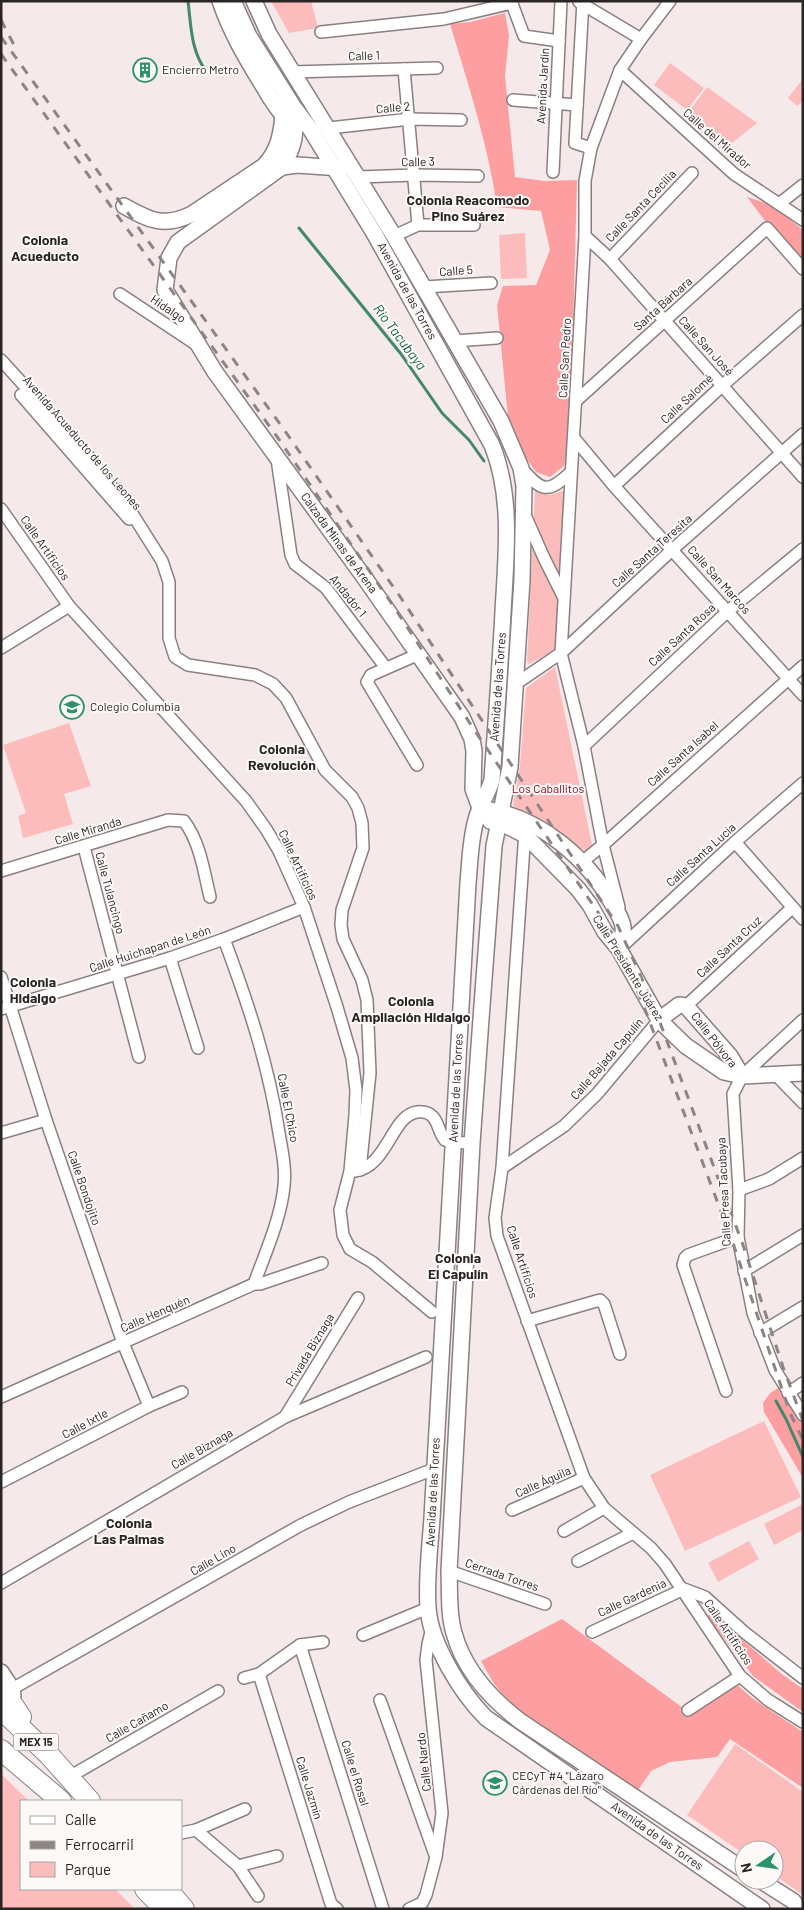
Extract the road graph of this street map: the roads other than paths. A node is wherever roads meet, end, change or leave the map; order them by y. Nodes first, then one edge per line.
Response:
1 (220, 1) edge
2 (233, 1) edge
3 (254, 1) edge
4 (561, 1) edge
5 (670, 1) edge
6 (512, 2) edge
7 (581, 2) edge
8 (321, 32) dead end
9 (641, 39) junction
10 (559, 41) junction
11 (437, 68) dead end
12 (404, 69) junction
13 (620, 70) junction
14 (292, 72) junction
15 (513, 100) dead end
16 (556, 104) junction
17 (577, 105) junction
18 (288, 111) junction
19 (410, 119) junction
20 (461, 120) dead end
21 (304, 128) junction
22 (328, 128) junction
23 (591, 148) junction
24 (282, 167) junction
25 (334, 167) junction
26 (553, 172) dead end
27 (692, 173) dead end
28 (356, 174) junction
29 (414, 175) junction
30 (478, 176) dead end
31 (803, 185) edge
32 (780, 204) junction
33 (124, 206) dead end
34 (803, 220) edge
35 (418, 225) junction
36 (474, 225) dead end
37 (394, 236) junction
38 (585, 236) junction
39 (610, 259) junction
40 (803, 269) edge
41 (491, 283) dead end
42 (424, 287) junction
43 (120, 294) dead end
44 (803, 315) edge
45 (664, 321) junction
46 (497, 338) dead end
47 (454, 341) junction
48 (200, 348) junction
49 (1, 360) edge
50 (1, 371) edge
51 (723, 385) junction
52 (577, 400) junction
53 (803, 434) edge
54 (574, 438) junction
55 (782, 453) junction
56 (276, 455) junction
57 (521, 468) junction
58 (571, 472) junction
59 (803, 477) edge
60 (614, 486) junction
61 (1, 509) edge
62 (524, 513) junction
63 (143, 532) junction
64 (673, 549) junction
65 (803, 549) edge
66 (565, 599) junction
67 (69, 606) junction
68 (728, 611) junction
69 (1, 648) edge
70 (561, 653) junction
71 (419, 654) junction
72 (803, 666) edge
73 (386, 668) junction
74 (788, 678) junction
75 (516, 683) junction
76 (803, 695) edge
77 (584, 746) junction
78 (417, 765) dead end
79 (803, 783) edge
80 (478, 813) junction
81 (500, 817) junction
82 (526, 828) junction
83 (735, 842) junction
84 (603, 845) junction
85 (84, 847) junction
86 (582, 862) junction
87 (1, 872) edge
88 (210, 897) dead end
89 (304, 907) junction
90 (792, 908) junction
91 (621, 919) junction
92 (803, 919) edge
93 (224, 939) junction
94 (619, 949) junction
95 (170, 958) junction
96 (117, 974) junction
97 (1, 978) edge
98 (686, 1006) junction
99 (6, 1008) edge
100 (659, 1020) junction
101 (803, 1020) edge
102 (198, 1048) dead end
103 (139, 1057) dead end
104 (774, 1073) junction
105 (803, 1073) edge
106 (742, 1076) junction
107 (803, 1103) edge
108 (46, 1120) junction
109 (1, 1133) edge
110 (453, 1142) junction
111 (472, 1143) junction
112 (803, 1158) edge
113 (502, 1168) junction
114 (355, 1171) junction
115 (739, 1190) junction
116 (803, 1235) edge
117 (738, 1237) junction
118 (322, 1263) dead end
119 (744, 1270) junction
120 (254, 1284) junction
121 (358, 1298) dead end
122 (803, 1307) edge
123 (432, 1312) dead end
124 (527, 1321) junction
125 (760, 1333) junction
126 (123, 1343) junction
127 (620, 1354) dead end
128 (426, 1357) dead end
129 (803, 1383) edge
130 (726, 1391) dead end
131 (182, 1392) dead end
132 (788, 1393) junction
133 (1, 1396) edge
134 (149, 1406) junction
135 (803, 1414) edge
136 (285, 1417) junction
137 (434, 1469) junction
138 (584, 1478) junction
139 (1, 1482) edge
140 (604, 1508) junction
141 (512, 1510) dead end
142 (432, 1518) junction
143 (452, 1522) junction
144 (564, 1531) dead end
145 (634, 1533) junction
146 (578, 1561) dead end
147 (449, 1571) junction
148 (1, 1583) edge
149 (684, 1589) junction
150 (545, 1604) dead end
151 (428, 1608) junction
152 (432, 1627) junction
153 (592, 1632) dead end
154 (363, 1635) dead end
155 (324, 1642) dead end
156 (300, 1645) junction
157 (1, 1672) edge
158 (259, 1674) junction
159 (740, 1676) junction
160 (244, 1678) dead end
161 (803, 1678) edge
162 (6, 1688) edge
163 (218, 1691) dead end
164 (380, 1700) dead end
165 (8, 1709) edge
166 (688, 1710) dead end
167 (803, 1722) edge
168 (1, 1727) edge
169 (1, 1750) edge
170 (69, 1777) junction
171 (61, 1800) edge
172 (74, 1800) edge
173 (89, 1800) edge
174 (638, 1800) junction
175 (245, 1809) dead end
176 (628, 1816) junction
177 (196, 1830) junction
178 (182, 1833) edge
179 (277, 1856) dead end
180 (436, 1856) junction
181 (734, 1863) edge
182 (238, 1866) junction
183 (146, 1890) edge
184 (168, 1890) edge
185 (776, 1890) edge
186 (258, 1896) dead end
187 (164, 1909) edge
188 (184, 1909) edge
189 (337, 1909) edge
190 (383, 1909) edge
191 (408, 1909) edge
192 (762, 1909) edge
193 (799, 1909) edge

1 - 18 street, Avenida de las Torres
2 - 18 street, Avenida de las Torres
3 - 14 street, Avenida de las Torres
4 - 10 street, Avenida Jardín
5 - 9 street, Calle San Pedro
6 - 8 street
6 - 10 street
7 - 9 street
7 - 17 street
9 - 13 street, Calle San Pedro
10 - 16 street, Avenida Jardín
11 - 12 street, Calle 1
12 - 14 street, Calle 1
12 - 19 street
13 - 23 street, Calle San Pedro
13 - 32 street, Calle del Mirador
14 - 22 street, Avenida de las Torres
15 - 16 street
16 - 17 street
16 - 26 street, Avenida Jardín
17 - 23 street
18 - 21 street, Avenida de las Torres
18 - 33 street
19 - 20 street, Calle 2
19 - 22 street, Calle 2
19 - 29 street
21 - 22 street
21 - 24 street
21 - 25 street, Avenida de las Torres
22 - 28 street, Avenida de las Torres
23 - 38 street, Calle San Pedro
24 - 25 street
24 - 48 street, Calzada Minas de Arena
25 - 28 street
25 - 80 street, Avenida de las Torres
27 - 39 street, Calle Santa Cecilia
28 - 29 street, Calle 3
28 - 37 street, Avenida de las Torres
29 - 30 street, Calle 3
29 - 35 street
31 - 32 street
32 - 34 street, Calle del Mirador
35 - 36 street
35 - 37 street
37 - 42 street, Avenida de las Torres
38 - 39 street, Calle San José
38 - 52 street, Calle San Pedro
39 - 45 street, Calle San José
40 - 45 street, Santa Bárbara
41 - 42 street, Calle 5
42 - 47 street, Avenida de las Torres
43 - 48 street, Hidalgo
44 - 51 street, Calle Salomé
45 - 51 street, Calle San José
45 - 52 street, Santa Bárbara
46 - 47 street
47 - 57 street, Avenida de las Torres
48 - 56 street, Calzada Minas de Arena
49 - 63 street, Avenida Acueducto de los Leones
50 - 63 street, Avenida Acueducto de los Leones
51 - 55 street, Calle San José
51 - 60 street, Calle Salomé
52 - 54 street, Calle San Pedro
53 - 55 street, Calle Santa Teresita
54 - 58 street, Calle San Pedro
54 - 60 street, Calle San Marcos
55 - 59 street, Calle San José
55 - 64 street, Calle Santa Teresita
56 - 71 street, Calzada Minas de Arena
56 - 73 street, Andador 1
57 - 58 street
57 - 62 street, Avenida de las Torres
58 - 66 street, Calle San Pedro
60 - 64 street, Calle San Marcos
61 - 67 street, Calle Artificios
62 - 66 street
62 - 75 street, Avenida de las Torres
63 - 114 street, Avenida Acueducto de los Leones
64 - 68 street, Calle San Marcos
64 - 70 street, Calle Santa Teresita
65 - 68 street, Calle Santa Rosa
66 - 70 street, Calle San Pedro
67 - 69 street
67 - 89 street, Calle Artificios
68 - 74 street, Calle San Marcos
68 - 77 street, Calle Santa Rosa
70 - 75 street, Calle Santa Teresita
70 - 77 street, Calle San Pedro
71 - 73 street
71 - 80 street, Calzada Minas de Arena
72 - 74 street, Calle Santa Isabel
73 - 78 street
74 - 76 street, Calle San Marcos
74 - 84 street, Calle Santa Isabel
75 - 81 street, Avenida de las Torres
77 - 84 street, Calle San Pedro
79 - 83 street, Calle Santa Lucía
80 - 81 street, Calle Presidente Juárez
80 - 110 street, Avenida de las Torres
81 - 82 street, Calle Presidente Juárez
81 - 111 street, Avenida de las Torres
82 - 86 street, Calle Presidente Juárez
82 - 94 street, Calle Presidente Juárez
82 - 113 street, Calle Artificios
83 - 90 street
83 - 94 street, Calle Santa Lucía
84 - 86 street, Calle Santa Isabel
84 - 91 street, Calle San Pedro
85 - 87 street, Calle Miranda
85 - 88 street, Calle Miranda
85 - 96 street, Calle Tulancingo
86 - 91 street, Calle Presidente Juárez
89 - 93 street, Calle Huichapan de León
89 - 114 street, Calle Artificios
90 - 92 street
90 - 98 street, Calle Santa Cruz
91 - 94 street
93 - 95 street, Calle Huichapan de León
93 - 120 street, Calle El Chico
94 - 100 street, Calle Presidente Juárez
95 - 96 street, Calle Huichapan de León
95 - 102 street
96 - 99 street, Calle Huichapan de León
96 - 103 street, Calle Tulancingo
97 - 99 street, Calle Bondojito
98 - 100 street, Calle Pólvora
98 - 106 street, Calle Pólvora
99 - 108 street, Calle Bondojito
100 - 106 street, Calle Presidente Juárez
100 - 113 street, Calle Bajada Capulín
101 - 106 street
104 - 105 street, Calle Pólvora
104 - 106 street, Calle Pólvora
104 - 107 street
106 - 115 street, Calle Presa Tacubaya
108 - 109 street
108 - 126 street, Calle Bondojito
110 - 111 street
110 - 114 street
110 - 137 street, Avenida de las Torres
111 - 143 street, Avenida de las Torres
112 - 115 street
113 - 124 street, Calle Artificios
114 - 123 street, Avenida Acueducto de los Leones
115 - 117 street, Calle Presa Tacubaya
116 - 119 street
117 - 119 street, Calle Presa Tacubaya
117 - 130 street
118 - 120 street, Calle Henquén
119 - 125 street, Calle Presa Tacubaya
120 - 126 street, Calle Henquén
121 - 136 street, Privada Biznaga
122 - 125 street
124 - 127 street
124 - 138 street, Calle Artificios
125 - 132 street, Calle Presa Tacubaya
126 - 133 street, Calle Henquén
126 - 134 street, Calle Bondojito
128 - 136 street, Calle Biznaga
129 - 132 street
131 - 134 street, Calle Ixtle
132 - 135 street, Calle Presa Tacubaya
134 - 139 street, Calle Ixtle
136 - 148 street, Calle Biznaga
137 - 142 street, Avenida de las Torres
137 - 162 street, Calle Lino
138 - 140 street, Calle Artificios
138 - 141 street, Calle Águila
140 - 144 street
140 - 145 street, Calle Artificios
142 - 143 street
142 - 151 street, Avenida de las Torres
143 - 147 street, Avenida de las Torres
145 - 146 street
145 - 149 street, Calle Artificios
147 - 150 street, Cerrada Torres
147 - 174 street, Avenida de las Torres
149 - 153 street, Calle Gardenia
149 - 159 street, Calle Artificios
149 - 161 street, Calle Artificios
151 - 152 street, Avenida de las Torres
151 - 154 street
152 - 176 street, Avenida de las Torres
152 - 180 street, Calle Nardo
155 - 156 street
156 - 158 street
156 - 190 street, Calle el Rosal
157 - 162 street
158 - 160 street
158 - 189 street, Calle Jazmín
159 - 166 street
159 - 167 street, Calle Artificios
162 - 165 highway
163 - 170 street, Calle Cañamo
164 - 180 street
165 - 170 highway, MEX 15
168 - 172 highway
169 - 171 highway, MEX 15
170 - 173 highway, MEX 15
174 - 176 street
174 - 181 street, Avenida de las Torres
175 - 177 street
176 - 192 street, Avenida de las Torres
177 - 178 street
177 - 182 street
179 - 182 street
180 - 191 street, Calle Nardo
182 - 186 street
183 - 187 highway
184 - 188 highway
185 - 193 street

